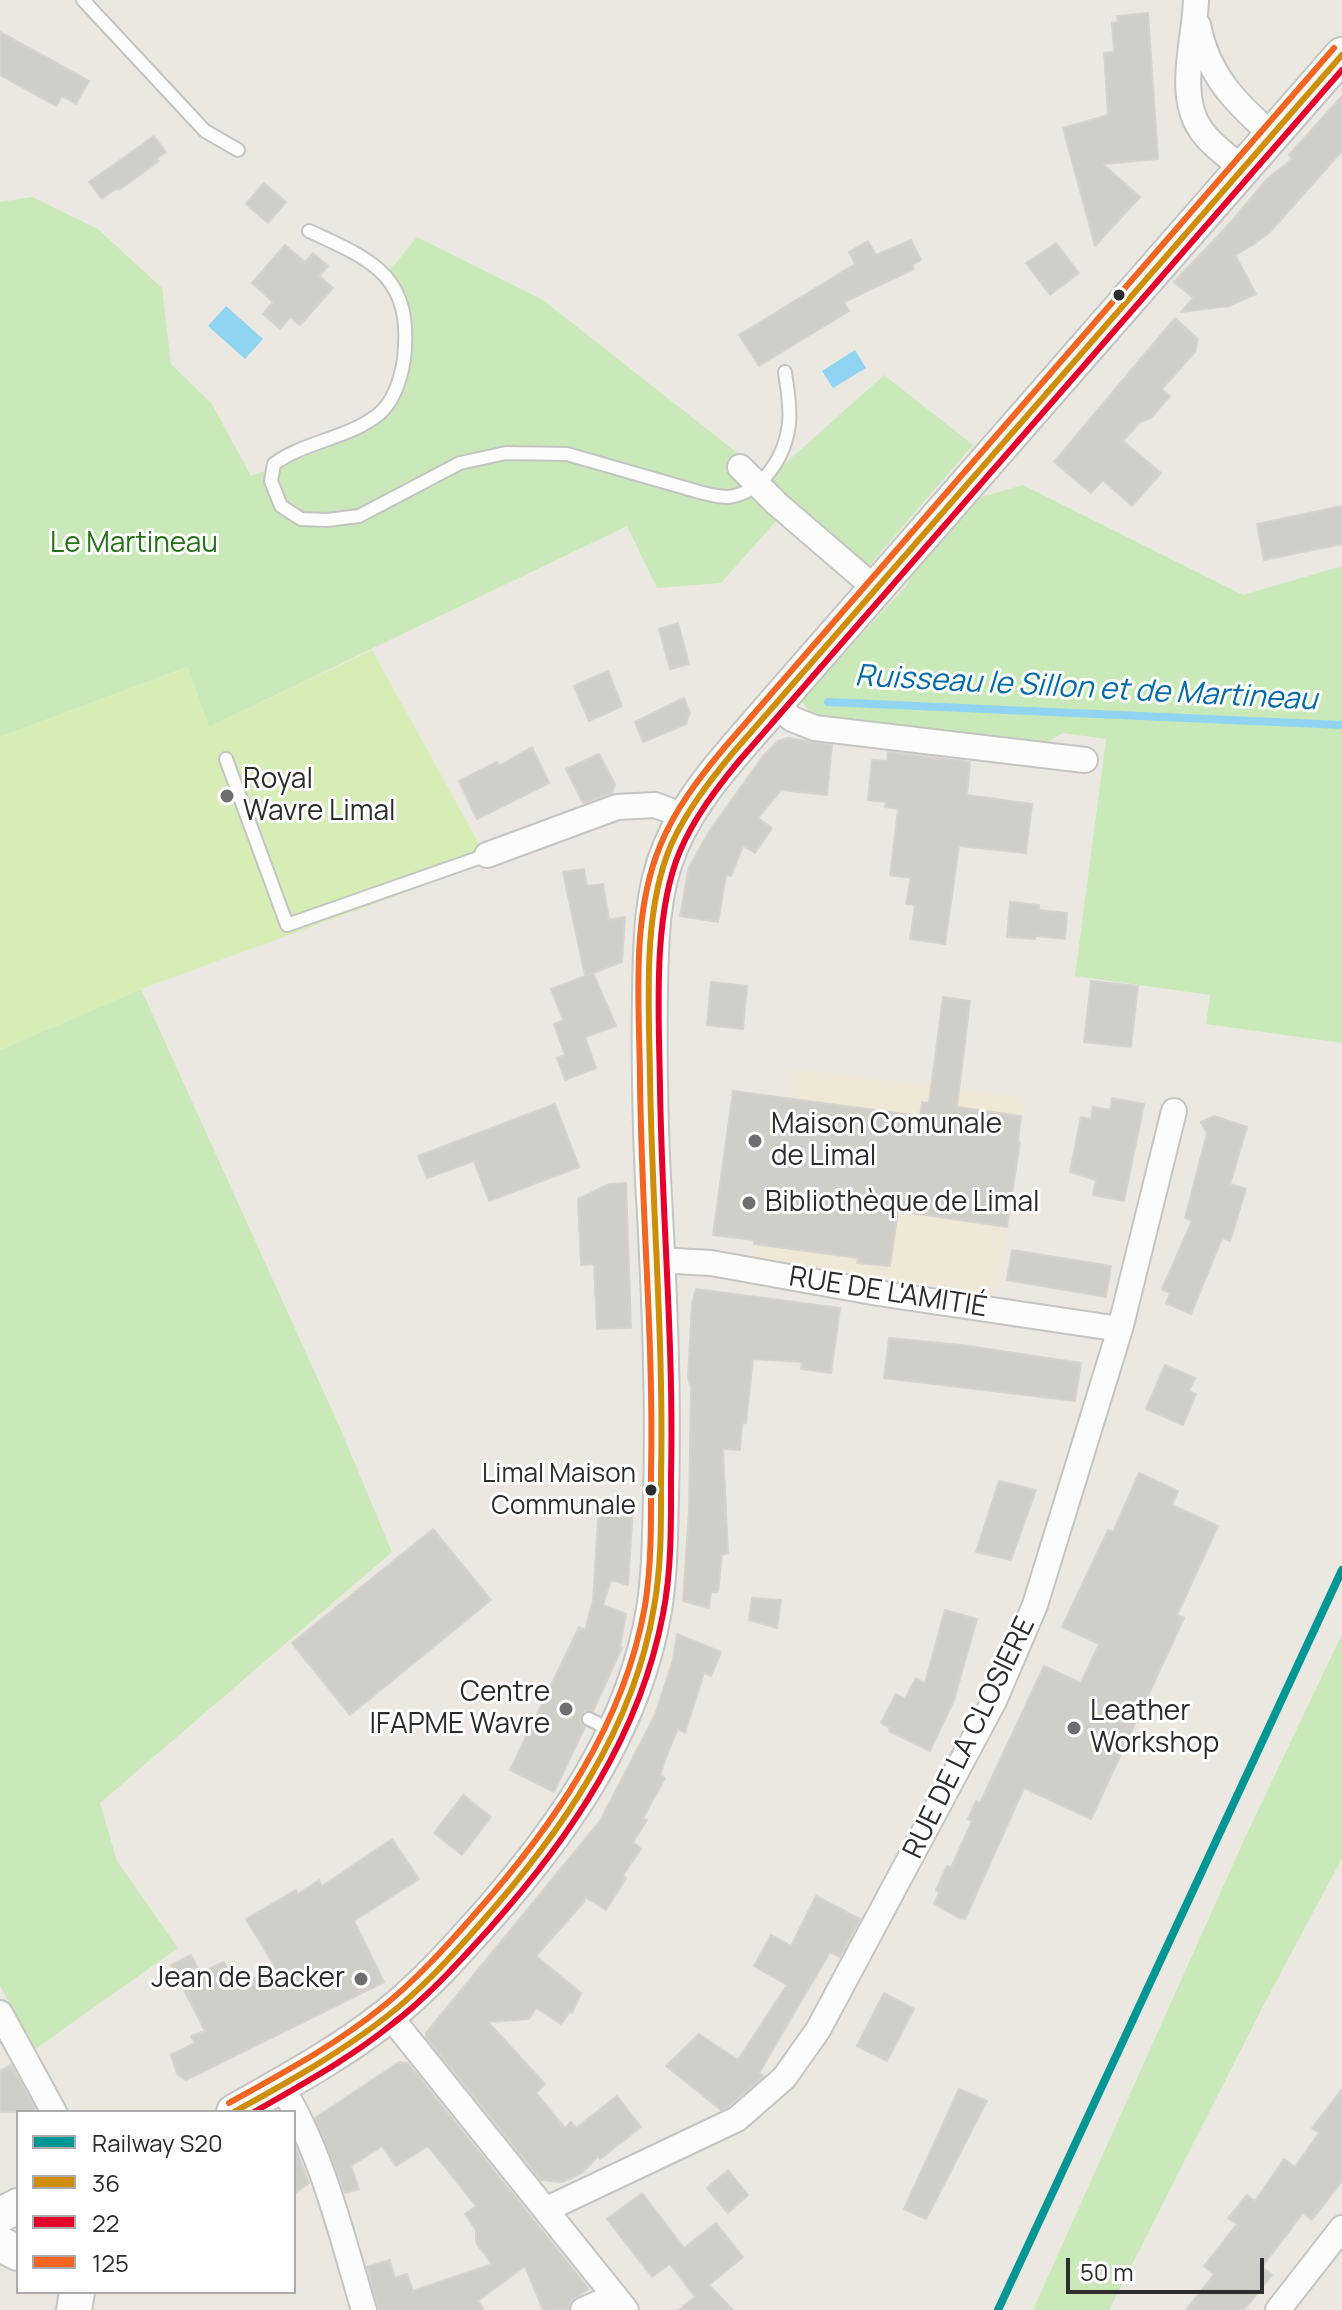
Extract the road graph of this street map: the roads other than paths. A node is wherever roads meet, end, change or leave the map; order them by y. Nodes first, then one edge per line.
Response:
1 (83, 0) edge
2 (1196, 8) edge
3 (1342, 55) edge
4 (1272, 135) junction
5 (238, 150) dead end
6 (1243, 169) junction
7 (309, 231) dead end
8 (785, 372) dead end
9 (749, 475) junction
10 (876, 589) junction
11 (775, 704) junction
12 (226, 759) dead end
13 (1085, 760) dead end
14 (684, 816) junction
15 (487, 855) joint
16 (1174, 1111) dead end
17 (657, 1260) junction
18 (1120, 1329) junction
19 (0, 2013) edge
20 (389, 2015) junction
21 (281, 2086) junction
22 (53, 2110) edge
23 (238, 2110) edge
24 (295, 2110) edge
25 (296, 2111) edge
26 (547, 2209) junction
27 (1342, 2228) edge
28 (620, 2303) edge
29 (364, 2310) edge
30 (583, 2310) edge
31 (1278, 2310) edge

1 - 5 lane
2 - 4 street
2 - 6 street
3 - 4 main road
4 - 6 main road
6 - 10 main road
7 - 9 lane
8 - 9 lane
9 - 10 street
10 - 11 main road
11 - 13 street
11 - 14 main road
12 - 15 lane
14 - 15 street
14 - 17 main road
16 - 18 street, RUE DE LA CLOSIERE
17 - 18 street, RUE DE L'AMITIÉ
17 - 20 main road
18 - 26 street, RUE DE LA CLOSIERE
19 - 22 street
20 - 21 main road
20 - 26 street
21 - 23 main road
21 - 24 street
25 - 29 street
26 - 28 street
27 - 31 street
28 - 30 street

